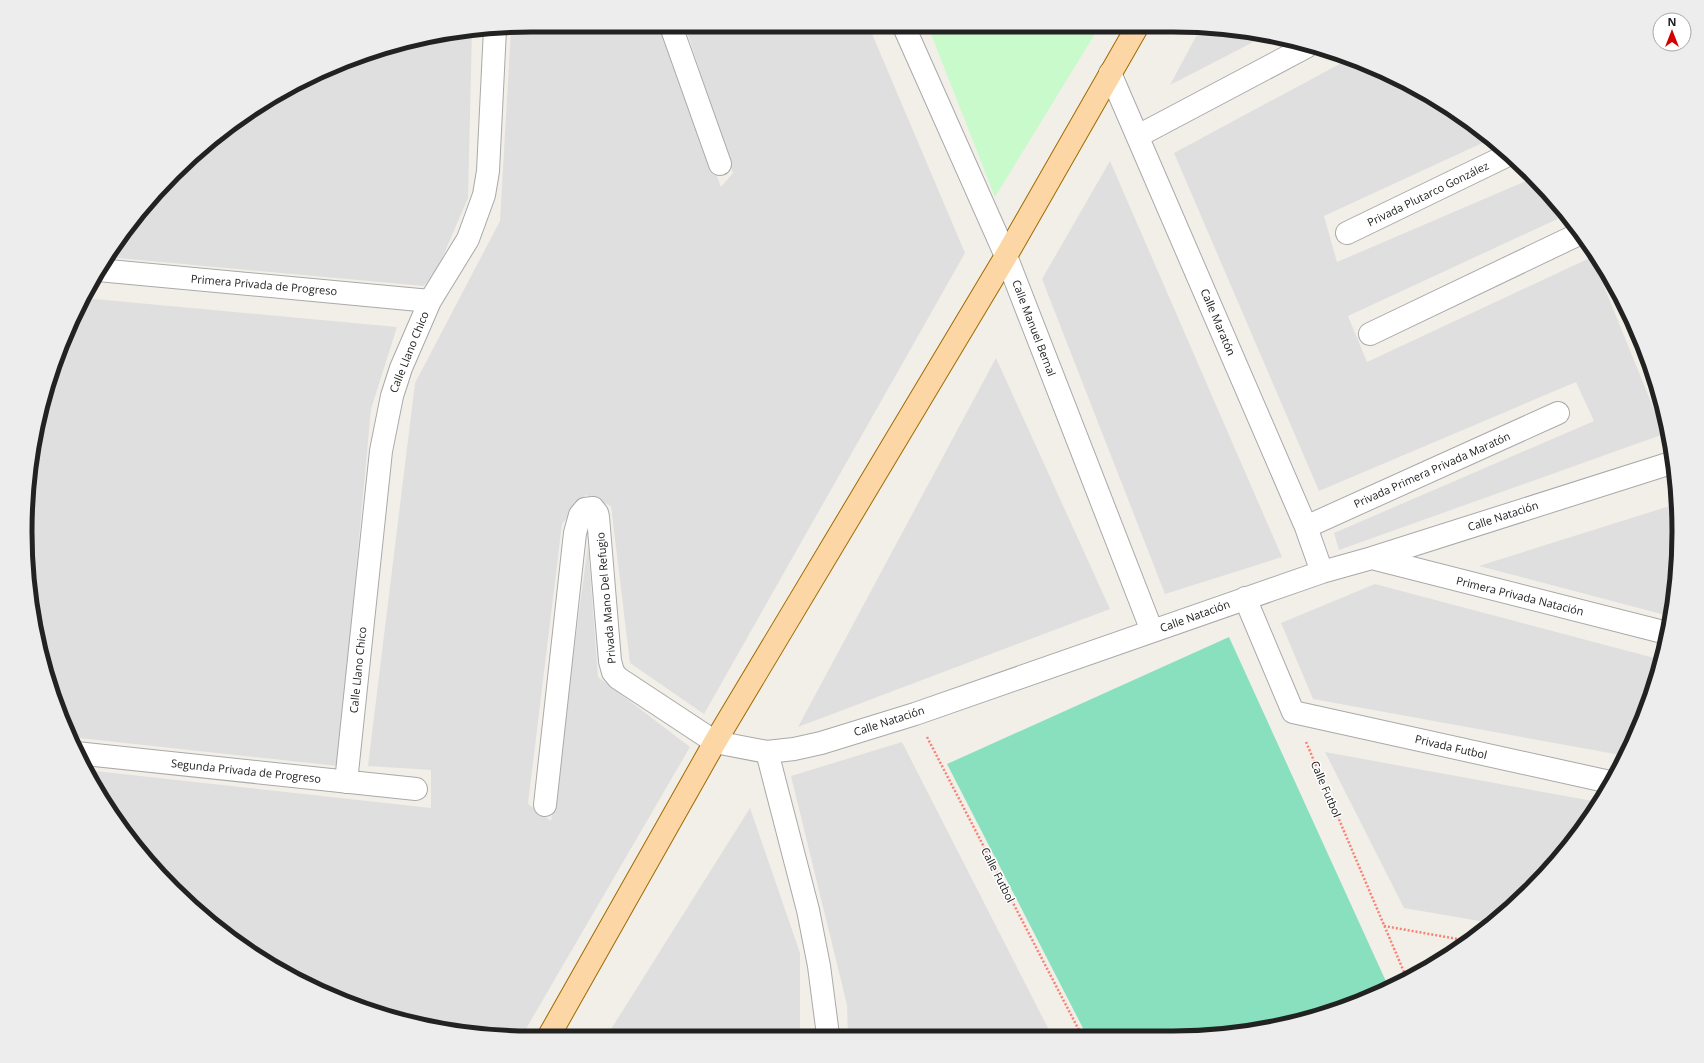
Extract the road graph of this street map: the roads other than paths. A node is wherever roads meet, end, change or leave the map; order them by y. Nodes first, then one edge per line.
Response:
1 (673, 32) edge
2 (906, 32) edge
3 (1134, 32) edge
4 (495, 33) edge
5 (1302, 49) edge
6 (1110, 74) junction
7 (1138, 136) junction
8 (1503, 157) edge
9 (720, 164) dead end
10 (1348, 233) dead end
11 (1575, 236) edge
12 (1006, 256) junction
13 (106, 271) edge
14 (430, 301) junction
15 (1370, 334) dead end
16 (1558, 413) dead end
17 (1668, 464) edge
18 (1306, 527) junction
19 (1372, 558) junction
20 (1322, 572) junction
21 (1245, 598) junction
22 (1152, 631) junction
23 (1661, 632) edge
24 (715, 742) junction
25 (767, 752) junction
26 (85, 754) edge
27 (1605, 781) edge
28 (346, 782) junction
29 (416, 789) dead end
30 (545, 805) dead end
31 (552, 1031) edge
32 (827, 1031) edge

1 - 9 street
2 - 12 street, Calle Manuel Bernal
3 - 6 main road
4 - 14 street, Calle Llano Chico
5 - 7 street
6 - 7 street, Calle Maratón
6 - 12 main road
7 - 18 street, Calle Maratón
8 - 10 street, Privada Plutarco González
11 - 15 street
12 - 22 street, Calle Manuel Bernal
12 - 24 main road
13 - 14 street, Primera Privada de Progreso
14 - 28 street, Calle Llano Chico
16 - 18 street, Privada Primera Privada Maratón
17 - 19 street, Calle Natación
18 - 20 street, Calle Maratón
19 - 20 street, Calle Natación
19 - 23 street, Primera Privada Natación
20 - 21 street, Calle Natación
21 - 22 street, Calle Natación
21 - 27 street, Privada Futbol
22 - 25 street, Calle Natación
24 - 25 street, Calle Natación
24 - 30 street, Privada Mano Del Refugio
24 - 31 main road
25 - 32 street
26 - 28 street, Segunda Privada de Progreso
28 - 29 street, Segunda Privada de Progreso

